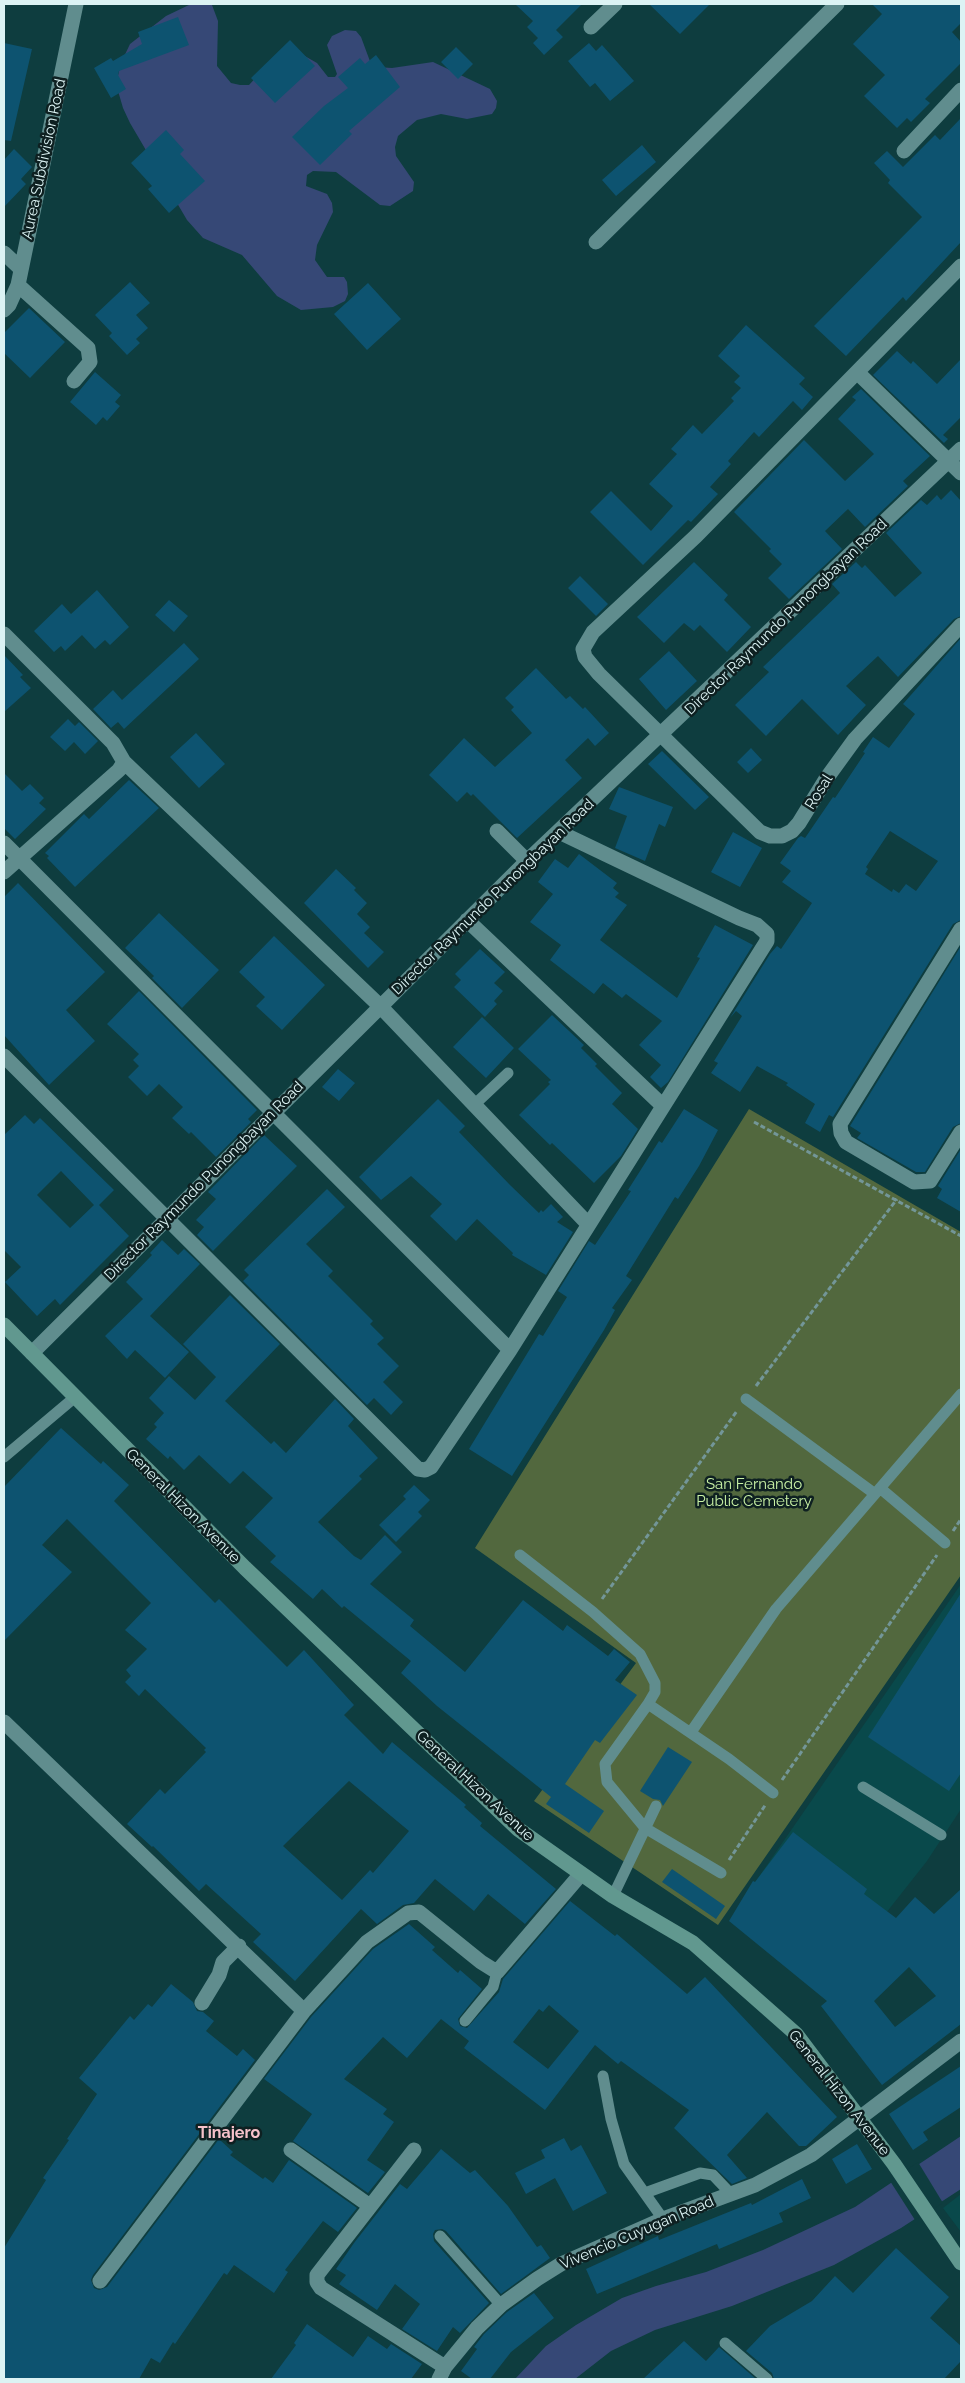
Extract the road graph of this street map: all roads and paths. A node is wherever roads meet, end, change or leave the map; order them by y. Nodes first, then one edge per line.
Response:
1 (76, 4) edge
2 (615, 4) edge
3 (837, 4) edge
4 (591, 27) dead end
5 (961, 90) edge
6 (904, 150) dead end
7 (596, 242) dead end
8 (4, 253) edge
9 (961, 266) edge
10 (21, 269) junction
11 (18, 284) junction
12 (4, 310) edge
13 (857, 372) junction
14 (74, 381) dead end
15 (961, 449) edge
16 (950, 461) junction
17 (961, 473) edge
18 (961, 625) edge
19 (4, 634) edge
20 (661, 735) junction
21 (124, 762) junction
22 (497, 831) dead end
23 (559, 832) junction
24 (4, 843) edge
25 (18, 858) junction
26 (527, 861) junction
27 (4, 872) edge
28 (467, 920) junction
29 (961, 929) edge
30 (380, 1006) junction
31 (4, 1056) edge
32 (508, 1073) dead end
33 (474, 1105) junction
34 (663, 1106) junction
35 (272, 1112) junction
36 (754, 1122) dead end
37 (961, 1132) edge
38 (166, 1219) junction
39 (588, 1224) junction
40 (961, 1236) edge
41 (4, 1325) edge
42 (510, 1350) junction
43 (32, 1353) junction
44 (961, 1394) edge
45 (74, 1398) junction
46 (746, 1400) dead end
47 (4, 1457) edge
48 (878, 1491) junction
49 (961, 1519) edge
50 (945, 1543) junction
51 (520, 1555) dead end
52 (648, 1704) junction
53 (4, 1722) edge
54 (691, 1732) junction
55 (863, 1787) dead end
56 (773, 1793) junction
57 (656, 1806) dead end
58 (645, 1828) junction
59 (941, 1835) dead end
60 (721, 1873) joint
61 (581, 1874) junction
62 (613, 1896) junction
63 (239, 1946) junction
64 (497, 1972) junction
65 (202, 2003) dead end
66 (304, 2011) junction
67 (464, 2021) dead end
68 (961, 2041) edge
69 (603, 2076) dead end
70 (860, 2119) junction
71 (291, 2150) dead end
72 (414, 2150) dead end
73 (645, 2193) junction
74 (731, 2194) junction
75 (370, 2206) junction
76 (664, 2219) junction
77 (440, 2236) dead end
78 (961, 2263) edge
79 (100, 2281) dead end
80 (501, 2305) junction
81 (725, 2343) dead end
82 (442, 2373) edge
83 (768, 2379) edge

1 - 10 street, Aurea Subdivision Road
2 - 4 street
3 - 7 street
5 - 6 street
8 - 10 street
9 - 13 street, Rosal
10 - 11 street, Aurea Subdivision Road
11 - 12 street, Aurea Subdivision Road
11 - 14 street
13 - 16 street
13 - 20 street, Rosal
15 - 16 street, Director Raymundo Punongbayan Road
16 - 17 street
16 - 20 street, Director Raymundo Punongbayan Road
18 - 20 street, Rosal
19 - 21 street
20 - 23 street, Director Raymundo Punongbayan Road
21 - 25 street
21 - 30 street
22 - 26 street
23 - 26 street, Director Raymundo Punongbayan Road
23 - 34 street
24 - 25 street
25 - 27 street
25 - 35 street
26 - 28 street, Director Raymundo Punongbayan Road
28 - 30 street, Director Raymundo Punongbayan Road
28 - 34 street
29 - 37 street
30 - 33 street
30 - 35 street, Director Raymundo Punongbayan Road
31 - 38 street
32 - 33 lane
33 - 39 street
34 - 39 street
35 - 38 street, Director Raymundo Punongbayan Road
35 - 42 street
36 - 40 path
38 - 42 street
38 - 43 street, Director Raymundo Punongbayan Road
39 - 42 street
41 - 43 main road, General Hizon Avenue
43 - 45 main road, General Hizon Avenue
44 - 48 lane
45 - 47 lane
45 - 61 main road, General Hizon Avenue
46 - 48 lane
48 - 50 lane
48 - 54 lane
49 - 50 path
50 - 56 path
51 - 52 lane
52 - 54 lane
52 - 58 lane
53 - 63 street
54 - 56 lane
55 - 59 lane
56 - 60 path
57 - 58 lane
58 - 60 lane
58 - 62 lane
61 - 62 main road, General Hizon Avenue
61 - 64 street
62 - 70 main road, General Hizon Avenue
63 - 65 street
63 - 66 street
64 - 66 street
64 - 67 lane
66 - 79 street
68 - 70 street, Vivencio Cuyugan Road
69 - 73 lane
70 - 74 street, Vivencio Cuyugan Road
70 - 78 main road, General Hizon Avenue
71 - 75 street
72 - 75 street
73 - 74 lane
73 - 76 lane
74 - 76 street, Vivencio Cuyugan Road
75 - 82 street
76 - 80 street, Vivencio Cuyugan Road
77 - 80 lane
80 - 82 street, Vivencio Cuyugan Road
81 - 83 lane

